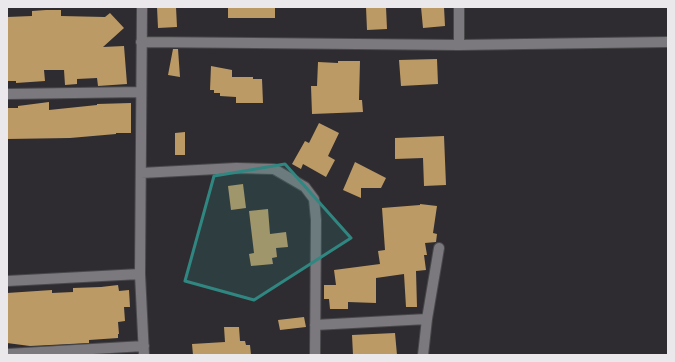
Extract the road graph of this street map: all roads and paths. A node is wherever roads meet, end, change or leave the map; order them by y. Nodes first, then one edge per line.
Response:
1 (142, 7) edge
2 (459, 7) edge
3 (141, 42) junction
4 (668, 42) edge
5 (459, 45) junction
6 (142, 92) junction
7 (7, 94) edge
8 (141, 173) junction
9 (439, 248) dead end
10 (140, 274) junction
11 (7, 281) edge
12 (427, 319) junction
13 (315, 325) junction
14 (144, 350) edge
15 (7, 354) edge
16 (314, 355) edge
17 (423, 355) edge

1 - 3 street
2 - 5 street
3 - 5 street
3 - 6 street
4 - 5 street
6 - 7 street
6 - 8 street
8 - 10 street
8 - 13 street
9 - 12 street
10 - 11 street
10 - 14 street
12 - 13 street
12 - 17 street
13 - 16 street
14 - 15 street

